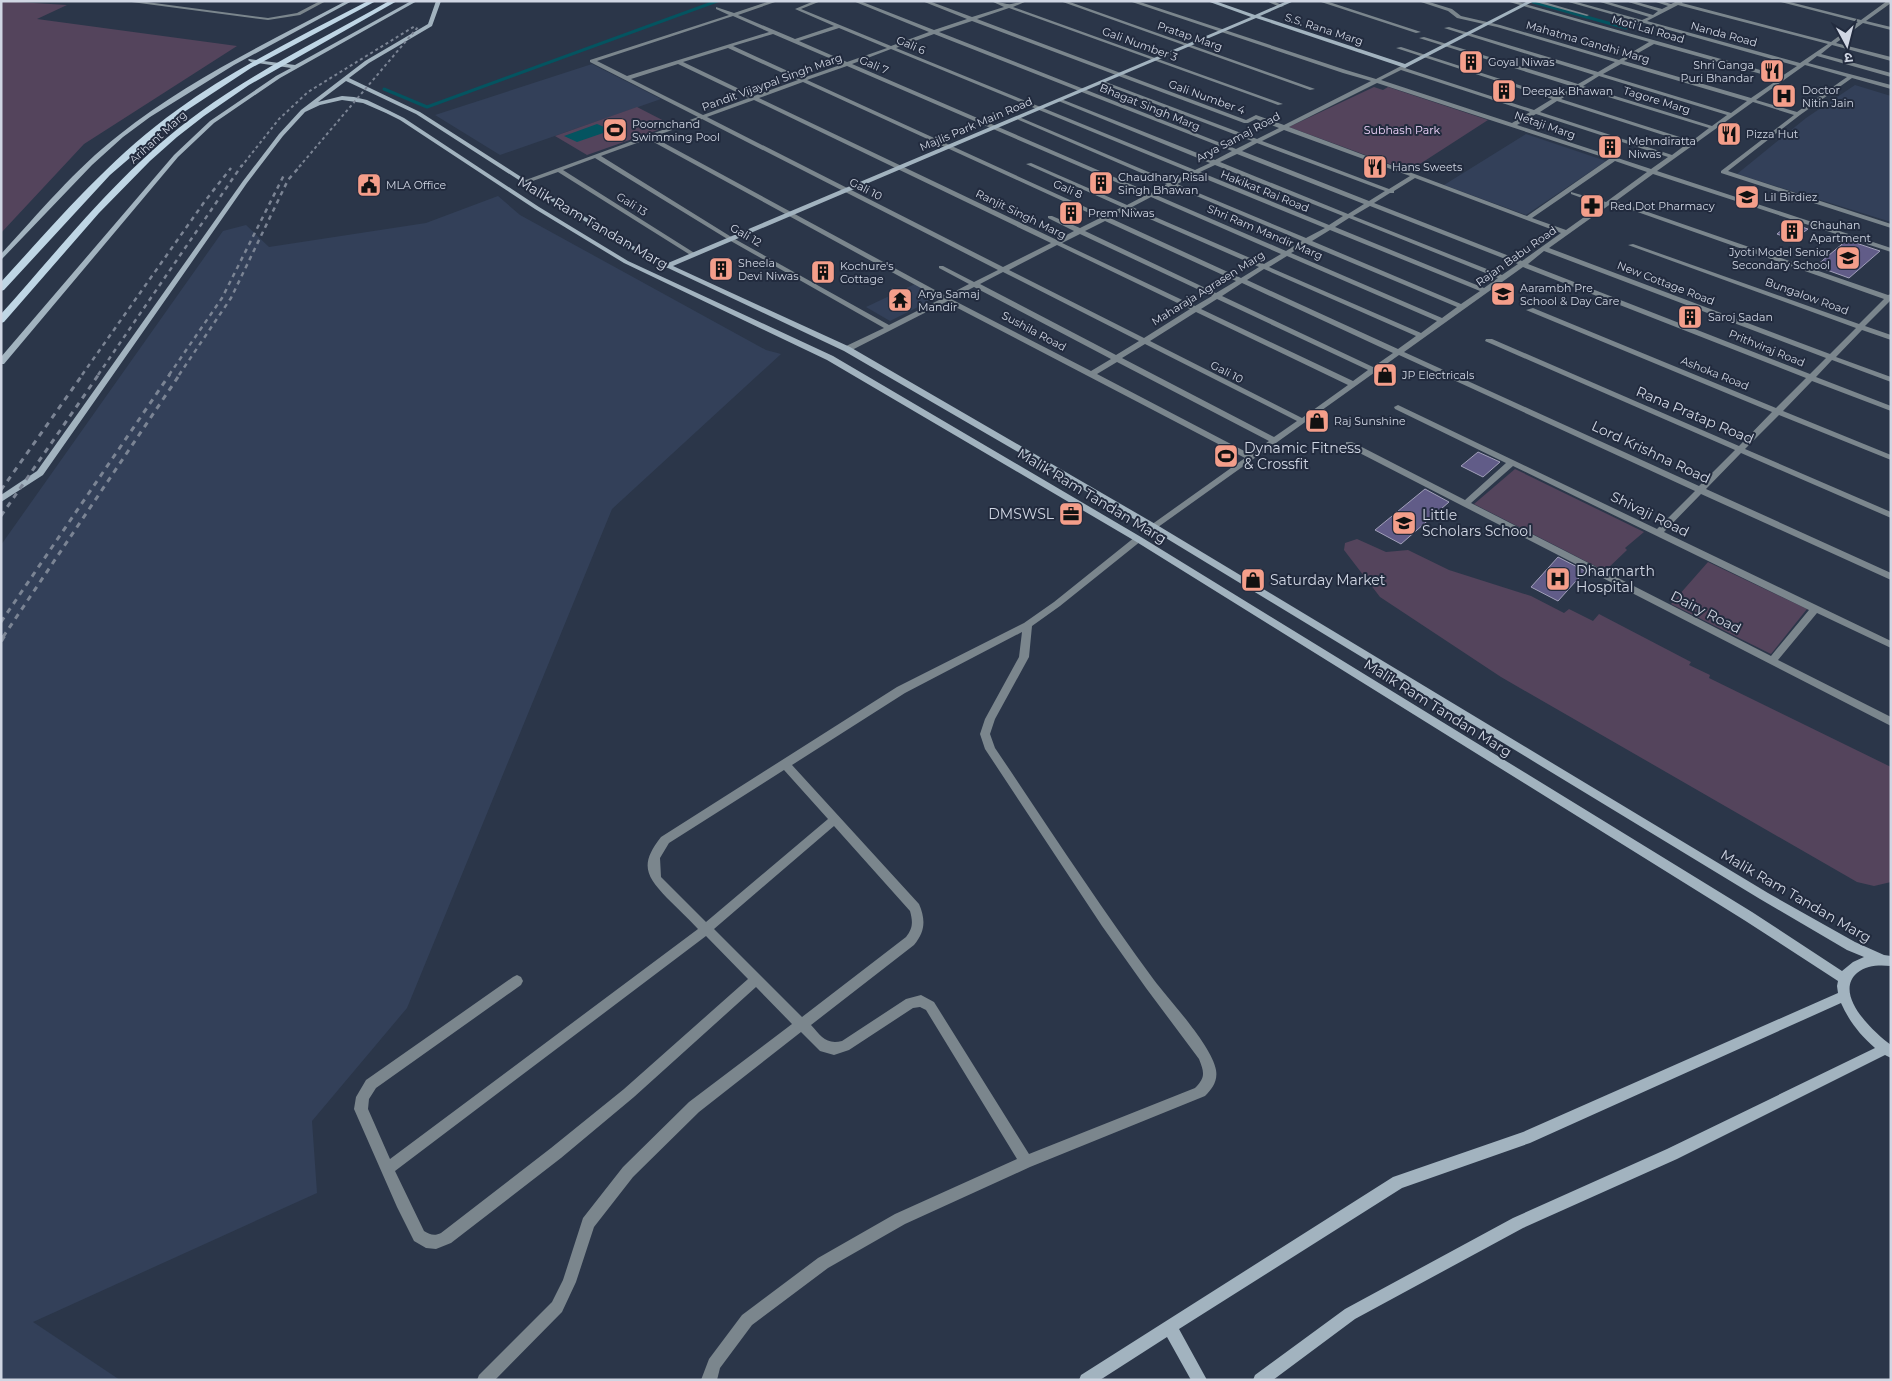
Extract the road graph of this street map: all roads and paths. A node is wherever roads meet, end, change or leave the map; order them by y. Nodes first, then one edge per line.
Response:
1 (126, 1) edge
2 (324, 1) edge
3 (350, 1) edge
4 (373, 1) edge
5 (394, 1) edge
6 (414, 1) edge
7 (439, 1) edge
8 (776, 1) edge
9 (819, 1) edge
10 (855, 1) edge
11 (924, 1) edge
12 (993, 1) edge
13 (1026, 1) edge
14 (1062, 1) edge
15 (1131, 1) edge
16 (1154, 1) edge
17 (1209, 1) edge
18 (1268, 1) edge
19 (1292, 1) edge
20 (1320, 1) edge
21 (1420, 1) edge
22 (1508, 1) edge
23 (1533, 1) edge
24 (1567, 1) edge
25 (1599, 1) edge
26 (1627, 1) edge
27 (1655, 1) edge
28 (1780, 1) edge
29 (1891, 1) edge
30 (1677, 3) edge
31 (1143, 5) junction
32 (1282, 6) junction
33 (1523, 6) junction
34 (1009, 7) junction
35 (718, 8) dead end
36 (1662, 11) junction
37 (734, 16) junction
38 (1652, 16) junction
39 (1256, 17) junction
40 (1596, 18) dead end
41 (974, 20) junction
42 (1642, 22) junction
43 (1862, 22) junction
44 (1488, 23) junction
45 (840, 26) junction
46 (1447, 28) dead end
47 (1891, 29) edge
48 (773, 32) junction
49 (934, 32) junction
50 (1219, 32) junction
51 (1418, 32) dead end
52 (1622, 32) junction
53 (1465, 34) junction
54 (1422, 38) dead end
55 (794, 41) junction
56 (1655, 41) junction
57 (1832, 43) junction
58 (1443, 45) junction
59 (728, 46) junction
60 (1187, 46) junction
61 (891, 47) junction
62 (1399, 48) dead end
63 (1816, 54) junction
64 (1422, 56) junction
65 (244, 58) junction
66 (1154, 60) junction
67 (1891, 60) edge
68 (261, 61) junction
69 (679, 62) junction
70 (1620, 62) junction
71 (1802, 64) junction
72 (282, 65) junction
73 (848, 65) junction
74 (297, 67) junction
75 (1403, 67) junction
76 (1596, 74) junction
77 (1119, 75) junction
78 (1891, 75) edge
79 (1852, 76) junction
80 (345, 78) junction
81 (627, 78) junction
82 (1783, 78) junction
83 (1375, 80) junction
84 (804, 81) junction
85 (1101, 82) junction
86 (1578, 85) junction
87 (1891, 87) edge
88 (1312, 89) dead end
89 (1082, 90) junction
90 (373, 93) junction
91 (1095, 96) junction
92 (756, 98) junction
93 (1555, 98) junction
94 (359, 99) junction
95 (1088, 99) dead end
96 (1059, 100) junction
97 (1752, 100) junction
98 (1080, 102) dead end
99 (1280, 104) dead end
100 (1073, 106) junction
101 (1039, 108) junction
102 (303, 111) junction
103 (1534, 112) junction
104 (1798, 114) junction
105 (1732, 115) junction
106 (704, 117) junction
107 (1017, 118) junction
108 (1512, 124) junction
109 (995, 127) junction
110 (1282, 127) junction
111 (1714, 128) junction
112 (648, 137) junction
113 (1256, 141) junction
114 (1693, 143) junction
115 (948, 147) junction
116 (1235, 152) junction
117 (596, 156) junction
118 (1673, 157) junction
119 (1614, 159) junction
120 (1215, 162) junction
121 (1028, 164) dead end
122 (900, 168) junction
123 (559, 170) junction
124 (1652, 172) junction
125 (1194, 173) junction
126 (1415, 176) junction
127 (525, 182) junction
128 (1173, 183) junction
129 (507, 189) junction
130 (847, 190) junction
131 (1392, 192) junction
132 (1573, 193) dead end
133 (1149, 195) junction
134 (1609, 203) junction
135 (1370, 204) junction
136 (1126, 207) junction
137 (791, 214) junction
138 (1349, 216) junction
139 (1050, 217) dead end
140 (1104, 218) junction
141 (1528, 218) junction
142 (1891, 226) edge
143 (1330, 228) junction
144 (1078, 230) junction
145 (1567, 233) junction
146 (731, 239) junction
147 (620, 240) junction
148 (1308, 241) junction
149 (1054, 243) junction
150 (1631, 245) dead end
151 (602, 247) junction
152 (1544, 249) junction
153 (1891, 250) edge
154 (1286, 254) junction
155 (694, 255) junction
156 (1, 258) edge
157 (1523, 264) junction
158 (667, 266) junction
159 (941, 267) dead end
160 (1263, 267) junction
161 (1002, 269) junction
162 (648, 274) junction
163 (1503, 278) junction
164 (1242, 280) junction
165 (976, 283) junction
166 (1, 288) edge
167 (1485, 291) junction
168 (1217, 296) junction
169 (1890, 297) edge
170 (946, 298) junction
171 (1462, 307) junction
172 (1196, 310) junction
173 (1530, 310) dead end
174 (1, 320) edge
175 (1443, 321) junction
176 (1860, 326) junction
177 (888, 327) junction
178 (1422, 336) junction
179 (1891, 338) edge
180 (1144, 341) junction
181 (1489, 341) dead end
182 (847, 349) junction
183 (1399, 352) junction
184 (830, 358) junction
185 (1118, 358) junction
186 (1831, 358) junction
187 (1, 362) edge
188 (1374, 370) junction
189 (1092, 374) junction
190 (1812, 378) junction
191 (1891, 380) edge
192 (1354, 385) junction
193 (1398, 407) dead end
194 (1891, 409) edge
195 (1777, 411) junction
196 (1302, 421) junction
197 (1275, 441) junction
198 (1348, 444) dead end
199 (1740, 449) junction
200 (1252, 458) junction
201 (1891, 458) edge
202 (1512, 462) junction
203 (1700, 490) junction
204 (1, 499) edge
205 (1465, 504) junction
206 (1891, 515) edge
207 (1154, 527) junction
208 (1658, 533) junction
209 (1138, 539) junction
210 (1891, 577) edge
211 (1815, 608) junction
212 (1027, 625) junction
213 (1891, 645) edge
214 (1772, 662) junction
215 (1891, 722) edge
216 (784, 763) junction
217 (835, 819) junction
218 (705, 930) junction
219 (1887, 960) edge
220 (1845, 979) junction
221 (755, 980) junction
222 (516, 981) dead end
223 (1844, 996) junction
224 (799, 1024) junction
225 (1888, 1050) edge
226 (1026, 1162) junction
227 (387, 1169) junction
228 (1170, 1326) junction
229 (484, 1380) edge
230 (709, 1380) edge
231 (1086, 1380) edge
232 (1200, 1380) edge
233 (1260, 1380) edge

1 - 2 street
3 - 65 street
4 - 68 main road, Arihant Marg
5 - 72 main road, Arihant Marg
6 - 74 street
7 - 80 street
8 - 37 street, Gali 10
9 - 45 street, Gali 6
10 - 49 street, Bhagat Singh Marg
11 - 41 street, Gali Number 4
12 - 34 street, Gali Number 3
13 - 34 street, Pandit Vijaypal Singh Marg
14 - 60 street, Pratap Marg
15 - 31 street, Netaji Marg
16 - 31 street
17 - 39 street, S.S. Rana Marg
18 - 32 street
19 - 32 street, Majlis Park Main Road
20 - 51 street
21 - 44 street, Mahatma Gandhi Marg
22 - 33 street, Moti Lal Road
23 - 33 street, Arya Samaj Road
23 - 40 street
24 - 42 street, Nanda Road
25 - 38 street
26 - 36 street
27 - 30 street
28 - 43 street
29 - 43 street, Rajan Babu Road
30 - 36 street
30 - 57 street
31 - 50 street, Netaji Marg
32 - 39 street, Majlis Park Main Road
33 - 44 street, Arya Samaj Road
33 - 52 street, Moti Lal Road
34 - 41 street, Pandit Vijaypal Singh Marg
34 - 66 street, Gali Number 3
35 - 37 street, Gali 7
36 - 38 street
37 - 48 street, Gali 7
37 - 81 street, Gali 10
38 - 42 street
39 - 50 street, Majlis Park Main Road
39 - 75 street, S.S. Rana Marg
41 - 49 street, Pandit Vijaypal Singh Marg
41 - 77 street, Gali Number 4
42 - 52 street
42 - 71 street, Nanda Road
43 - 47 street
43 - 57 street, Rajan Babu Road
44 - 53 street, Arya Samaj Road
44 - 70 street, Mahatma Gandhi Marg
45 - 55 street
45 - 61 street, Gali 6
46 - 53 street
48 - 55 street, Gali 7
48 - 59 street
49 - 61 street, Pandit Vijaypal Singh Marg
49 - 89 street, Bhagat Singh Marg
50 - 60 street, Majlis Park Main Road
50 - 83 street, Netaji Marg
52 - 56 street, Moti Lal Road
53 - 58 street, Arya Samaj Road
53 - 76 street
54 - 58 street, Tagore Marg
55 - 73 street, Gali 7
56 - 70 street
56 - 82 street, Moti Lal Road
57 - 63 street, Rajan Babu Road
57 - 67 street
58 - 64 street, Arya Samaj Road
58 - 86 street, Tagore Marg
59 - 69 street
59 - 84 street, Gali 8
60 - 66 street, Majlis Park Main Road
60 - 88 street, Pratap Marg
61 - 73 street, Pandit Vijaypal Singh Marg
61 - 101 street, Gali 6
62 - 64 street
63 - 71 street, Rajan Babu Road
63 - 78 street
64 - 75 street, Arya Samaj Road
64 - 93 street
65 - 68 street
65 - 156 street
66 - 77 street, Majlis Park Main Road
66 - 99 street, Gali Number 3
68 - 72 street
68 - 166 main road, Arihant Marg
69 - 81 street
69 - 92 street, Ranjit Singh Marg
70 - 76 street
70 - 97 street, Mahatma Gandhi Marg
71 - 79 street, Nanda Road
71 - 82 street, Rajan Babu Road
72 - 74 street
72 - 174 main road, Arihant Marg
73 - 84 street, Pandit Vijaypal Singh Marg
73 - 109 street, Gali 7
74 - 187 street
75 - 83 street, Arya Samaj Road
75 - 103 street
76 - 86 street
76 - 105 street
77 - 85 street, Majlis Park Main Road
77 - 110 street, Gali Number 4
79 - 87 street, Nanda Road
79 - 104 street
80 - 90 street, Malik Ram Tandan Marg
80 - 102 street
81 - 106 street, Gali 10
82 - 97 street, Rajan Babu Road
83 - 108 street, Netaji Marg
83 - 110 street, Arya Samaj Road
84 - 92 street, Pandit Vijaypal Singh Marg
84 - 115 street, Gali 8
85 - 89 street, Majlis Park Main Road
85 - 113 street
86 - 93 street
86 - 111 street, Tagore Marg
89 - 91 street, Bhagat Singh Marg
89 - 96 street, Majlis Park Main Road
90 - 94 street
90 - 127 street, Malik Ram Tandan Marg
91 - 95 street
91 - 116 street, Bhagat Singh Marg
92 - 106 street, Pandit Vijaypal Singh Marg
92 - 122 street, Ranjit Singh Marg
93 - 103 street
93 - 114 street
94 - 102 street, Malik Ram Tandan Marg
94 - 129 street, Malik Ram Tandan Marg
96 - 100 street
96 - 101 street, Majlis Park Main Road
97 - 104 street, Mahatma Gandhi Marg
97 - 105 street, Rajan Babu Road
98 - 100 street
100 - 120 street
101 - 107 street, Majlis Park Main Road
101 - 125 street, Hakikat Rai Road
102 - 204 street
103 - 108 street
103 - 118 street
104 - 142 street
105 - 111 street, Rajan Babu Road
106 - 112 street, Pandit Vijaypal Singh Marg
106 - 130 street, Gali 10
107 - 109 street, Majlis Park Main Road
107 - 128 street
108 - 119 street, Netaji Marg
109 - 115 street, Majlis Park Main Road
109 - 133 street, Shri Ram Mandir Marg
110 - 113 street, Arya Samaj Road
110 - 126 street, Gali Number 4
111 - 114 street, Rajan Babu Road
112 - 117 street, Pandit Vijaypal Singh Marg
112 - 137 street, Sushila Road
113 - 116 street, Arya Samaj Road
113 - 131 street
114 - 118 street, Rajan Babu Road
115 - 122 street, Majlis Park Main Road
115 - 140 street, Gali 8
116 - 120 street, Arya Samaj Road
116 - 135 street, Bhagat Singh Marg
117 - 123 street, Pandit Vijaypal Singh Marg
117 - 146 street, Gali 12
118 - 124 street, Rajan Babu Road
119 - 124 street, Netaji Marg
119 - 141 street
120 - 125 street, Arya Samaj Road
120 - 138 street
121 - 136 street
122 - 130 street, Majlis Park Main Road
122 - 149 street, Ranjit Singh Marg
123 - 127 street, Pandit Vijaypal Singh Marg
123 - 155 street, Gali 13
124 - 134 street, Rajan Babu Road
124 - 153 street, Netaji Marg
125 - 128 street, Arya Samaj Road
125 - 143 street, Hakikat Rai Road
126 - 131 street, Maharaja Agrasen Marg
126 - 141 street, Gali Number 4
127 - 129 street
127 - 147 street, Malik Ram Tandan Marg
128 - 133 street, Arya Samaj Road
128 - 148 street
129 - 151 street, Malik Ram Tandan Marg
130 - 137 street, Majlis Park Main Road
130 - 161 street, Gali 10
131 - 135 street, Maharaja Agrasen Marg
132 - 134 street, Bungalow Road
133 - 136 street, Arya Samaj Road
133 - 154 street, Shri Ram Mandir Marg
134 - 145 street, Rajan Babu Road
134 - 169 street, Bungalow Road
135 - 138 street, Maharaja Agrasen Marg
135 - 157 street, Bhagat Singh Marg
136 - 140 street, Arya Samaj Road
136 - 160 street
137 - 146 street, Majlis Park Main Road
137 - 170 street, Sushila Road
138 - 143 street, Maharaja Agrasen Marg
138 - 163 street
139 - 144 street
140 - 144 street, Arya Samaj Road
140 - 164 street, Gali 8
141 - 145 street, Gali Number 4
143 - 148 street, Maharaja Agrasen Marg
143 - 167 street, Hakikat Rai Road
144 - 149 street, Arya Samaj Road
144 - 168 street
145 - 152 street, Rajan Babu Road
146 - 155 street, Majlis Park Main Road
146 - 177 street, Gali 12
147 - 151 street
147 - 158 street, Malik Ram Tandan Marg
148 - 154 street, Maharaja Agrasen Marg
148 - 171 street
149 - 161 street, Arya Samaj Road
149 - 172 street, Ranjit Singh Marg
150 - 176 street, Bungalow Road
151 - 162 street, Malik Ram Tandan Marg
152 - 157 street, Rajan Babu Road
152 - 186 street, New Cottage Road
154 - 160 street, Maharaja Agrasen Marg
154 - 175 street, Shri Ram Mandir Marg
155 - 158 street, Majlis Park Main Road
157 - 163 street, Rajan Babu Road
157 - 190 street, Prithviraj Road
158 - 162 street, Majlis Park Main Road
158 - 182 street, Malik Ram Tandan Marg
159 - 165 street
160 - 164 street, Maharaja Agrasen Marg
160 - 178 street
161 - 165 street, Arya Samaj Road
161 - 180 street, Gali 10
162 - 184 street, Malik Ram Tandan Marg
163 - 167 street, Rajan Babu Road
164 - 168 street, Maharaja Agrasen Marg
164 - 183 street, Gali 8
165 - 170 street, Arya Samaj Road
165 - 185 street
167 - 171 street, Rajan Babu Road
168 - 172 street, Maharaja Agrasen Marg
168 - 188 street
169 - 176 street
170 - 177 street, Arya Samaj Road
170 - 189 street, Sushila Road
171 - 175 street, Rajan Babu Road
172 - 180 street, Maharaja Agrasen Marg
172 - 192 street, Ranjit Singh Marg
173 - 195 street, Ashoka Road
175 - 178 street, Rajan Babu Road
176 - 179 street, Bungalow Road
176 - 186 street
177 - 182 street, Arya Samaj Road
178 - 183 street, Rajan Babu Road
180 - 185 street, Maharaja Agrasen Marg
180 - 196 street, Gali 10
181 - 199 street, Rana Pratap Road
182 - 184 street
182 - 207 street, Malik Ram Tandan Marg
183 - 188 street, Rajan Babu Road
183 - 203 street, Lord Krishna Road
184 - 209 street, Malik Ram Tandan Marg
185 - 189 street, Maharaja Agrasen Marg
185 - 197 street
186 - 190 street
186 - 191 street, New Cottage Road
188 - 192 street, Rajan Babu Road
189 - 200 street, Sushila Road
190 - 194 street, Prithviraj Road
190 - 195 street
192 - 196 street, Rajan Babu Road
193 - 202 street, Shivaji Road
195 - 199 street
195 - 201 street, Ashoka Road
196 - 197 street, Rajan Babu Road
197 - 200 street, Rajan Babu Road
198 - 205 street, Dairy Road
199 - 203 street
199 - 206 street, Rana Pratap Road
200 - 207 street, Rajan Babu Road
202 - 205 street
202 - 208 street, Shivaji Road
203 - 208 street
203 - 210 street, Lord Krishna Road
205 - 214 street, Dairy Road
207 - 209 street
207 - 219 street, Malik Ram Tandan Marg
208 - 211 street, Shivaji Road
209 - 212 street
209 - 220 street, Malik Ram Tandan Marg
211 - 213 street, Shivaji Road
211 - 214 street
212 - 216 street
212 - 226 street
214 - 215 street, Dairy Road
216 - 217 street
216 - 218 street
217 - 218 street
217 - 224 street
218 - 221 street
218 - 227 street
219 - 220 street
220 - 223 street
221 - 224 street
221 - 227 street
222 - 227 street
223 - 225 street
223 - 228 street
224 - 226 street
224 - 229 street
225 - 233 street
226 - 230 street
228 - 231 street
228 - 232 street

